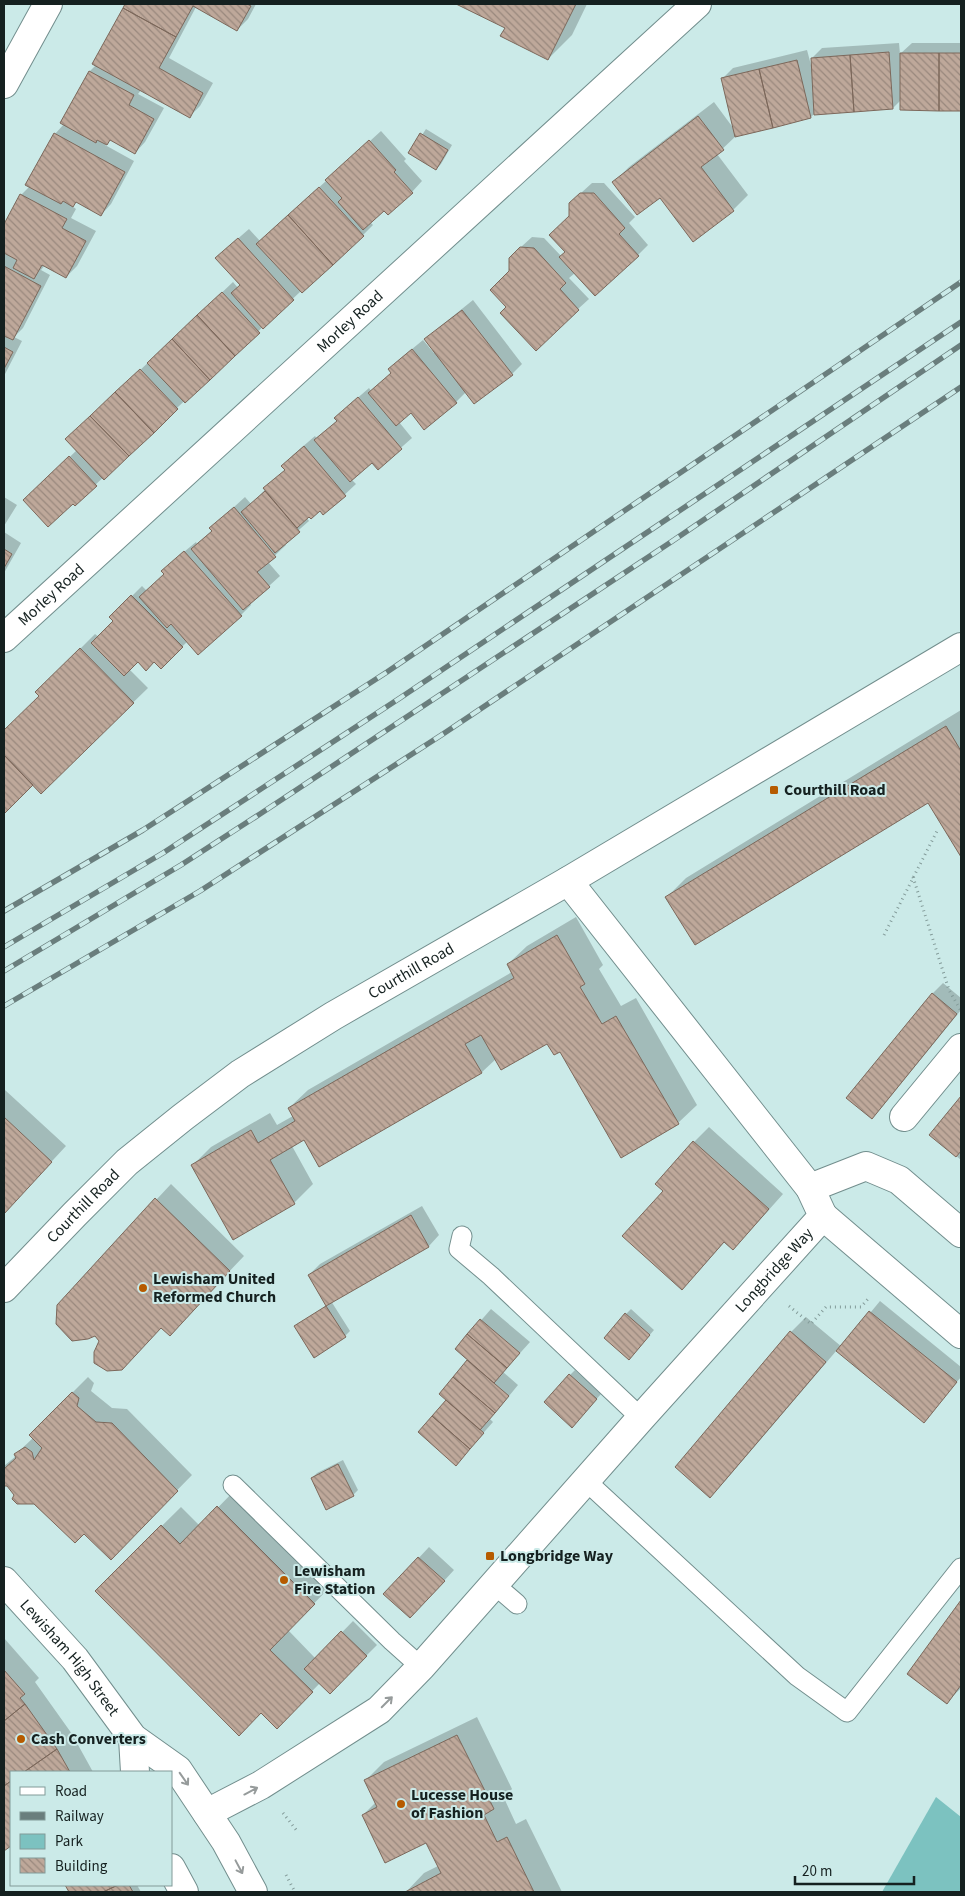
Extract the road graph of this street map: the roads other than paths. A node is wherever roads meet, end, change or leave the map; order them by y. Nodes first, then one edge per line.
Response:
1 (48, 4) edge
2 (697, 4) edge
3 (4, 84) edge
4 (4, 638) edge
5 (961, 647) edge
6 (568, 881) junction
7 (961, 1048) edge
8 (904, 1117) dead end
9 (810, 1188) junction
10 (823, 1216) junction
11 (961, 1233) edge
12 (462, 1236) dead end
13 (4, 1288) edge
14 (961, 1334) edge
15 (641, 1418) junction
16 (586, 1480) junction
17 (232, 1485) dead end
18 (961, 1568) edge
19 (4, 1581) edge
20 (495, 1584) junction
21 (517, 1604) dead end
22 (421, 1667) junction
23 (133, 1738) junction
24 (135, 1771) edge
25 (208, 1813) junction
26 (172, 1870) edge
27 (184, 1892) edge
28 (253, 1892) edge

1 - 3 main road
2 - 4 main road, Morley Road
5 - 6 main road, Courthill Road
6 - 9 main road, Longbridge Way
6 - 13 main road, Courthill Road
7 - 8 main road
9 - 10 main road, Longbridge Way
9 - 11 main road
10 - 14 main road, Longbridge Way
10 - 15 main road, Longbridge Way
12 - 15 lane
15 - 16 main road, Longbridge Way
16 - 18 lane
16 - 20 main road, Longbridge Way
17 - 22 lane
19 - 23 main road, Lewisham High Street
20 - 21 lane
20 - 22 main road, Longbridge Way
25 -> 22 main road, Longbridge Way
23 - 24 main road
23 -> 25 main road, Lewisham High Street
25 -> 28 main road, Lewisham High Street
26 - 27 main road

